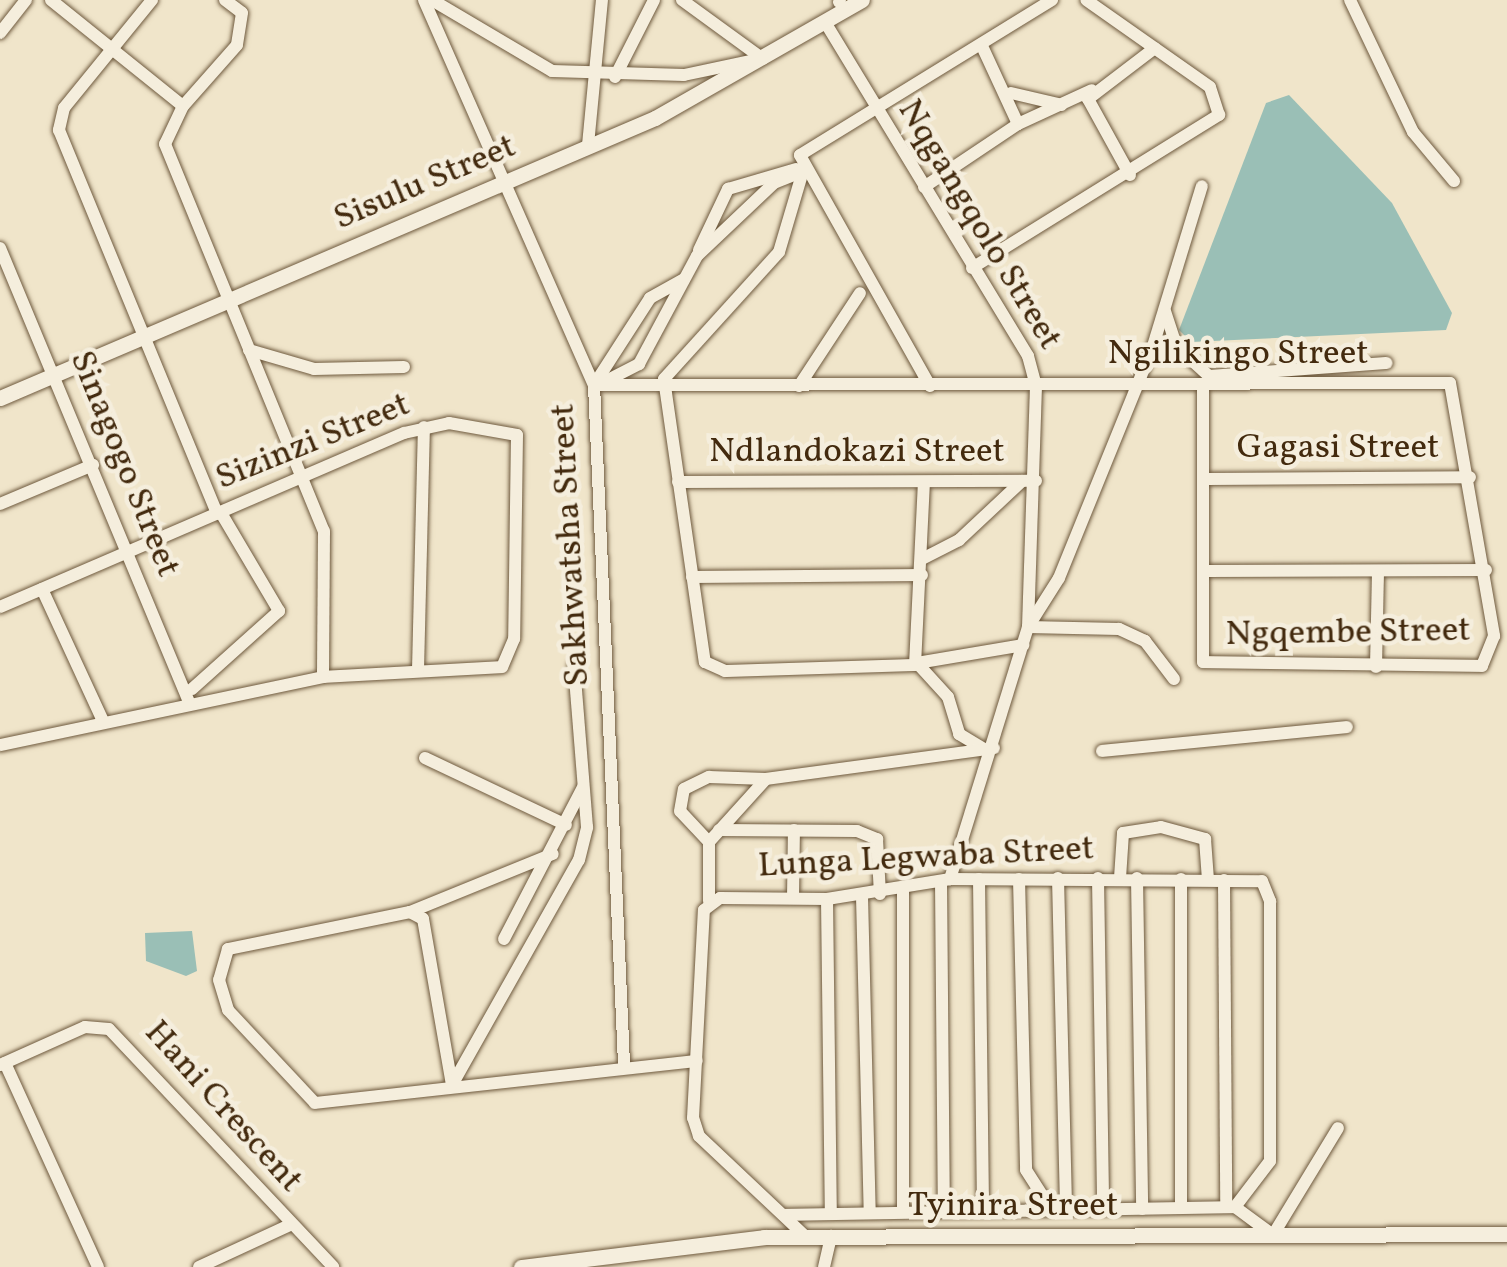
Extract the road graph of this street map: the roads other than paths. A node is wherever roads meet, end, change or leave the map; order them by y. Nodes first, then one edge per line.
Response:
1 (26, 0) edge
2 (51, 0) edge
3 (152, 0) edge
4 (225, 0) edge
5 (424, 0) edge
6 (432, 0) edge
7 (602, 0) edge
8 (654, 0) edge
9 (682, 0) edge
10 (862, 0) edge
11 (1086, 0) edge
12 (1350, 0) edge
13 (1049, 1) edge
14 (835, 8) edge
15 (0, 33) edge
16 (981, 44) junction
17 (110, 46) junction
18 (1155, 48) junction
19 (763, 59) junction
20 (594, 75) junction
21 (614, 77) junction
22 (1092, 90) junction
23 (1011, 94) junction
24 (1062, 105) junction
25 (183, 106) junction
26 (875, 108) junction
27 (1018, 124) junction
28 (588, 146) junction
29 (803, 170) junction
30 (1130, 174) junction
31 (509, 180) junction
32 (1454, 181) dead end
33 (1202, 186) dead end
34 (924, 187) junction
35 (0, 248) edge
36 (697, 256) junction
37 (972, 268) junction
38 (683, 280) junction
39 (860, 293) dead end
40 (228, 300) junction
41 (1164, 309) junction
42 (142, 336) junction
43 (249, 350) junction
44 (1386, 363) dead end
45 (404, 367) dead end
46 (56, 374) junction
47 (1450, 383) joint
48 (594, 385) junction
49 (1130, 385) junction
50 (1203, 385) junction
51 (666, 386) junction
52 (799, 386) junction
53 (930, 386) junction
54 (1036, 386) junction
55 (0, 398) edge
56 (424, 426) junction
57 (94, 465) junction
58 (304, 476) junction
59 (1470, 478) junction
60 (1207, 479) junction
61 (678, 482) junction
62 (924, 482) junction
63 (1029, 482) junction
64 (0, 504) edge
65 (219, 513) junction
66 (127, 551) junction
67 (922, 559) junction
68 (1486, 570) junction
69 (1206, 571) junction
70 (1378, 572) junction
71 (922, 575) junction
72 (692, 578) junction
73 (42, 589) junction
74 (0, 608) edge
75 (1028, 627) junction
76 (1023, 645) junction
77 (917, 662) junction
78 (574, 666) dead end
79 (1376, 667) junction
80 (418, 670) junction
81 (323, 677) junction
82 (1174, 679) dead end
83 (191, 696) junction
84 (104, 722) junction
85 (1347, 727) dead end
86 (0, 745) edge
87 (994, 748) junction
88 (1102, 751) dead end
89 (425, 758) dead end
90 (585, 778) junction
91 (766, 778) junction
92 (566, 825) junction
93 (719, 830) junction
94 (794, 830) junction
95 (709, 842) junction
96 (553, 854) junction
97 (1058, 878) junction
98 (1098, 878) junction
99 (1120, 878) junction
100 (1137, 878) junction
101 (1019, 879) junction
102 (1182, 879) junction
103 (945, 880) junction
104 (979, 880) junction
105 (1208, 880) junction
106 (1224, 880) junction
107 (903, 888) junction
108 (880, 894) junction
109 (862, 896) junction
110 (793, 898) junction
111 (827, 899) junction
112 (709, 901) junction
113 (410, 912) junction
114 (504, 939) dead end
115 (697, 1061) junction
116 (2, 1064) edge
117 (624, 1064) junction
118 (452, 1085) junction
119 (1338, 1128) dead end
120 (1231, 1207) junction
121 (1142, 1208) junction
122 (1180, 1208) junction
123 (1103, 1209) junction
124 (983, 1210) junction
125 (1059, 1210) junction
126 (944, 1211) junction
127 (903, 1212) junction
128 (870, 1213) junction
129 (831, 1214) junction
130 (785, 1216) junction
131 (290, 1225) junction
132 (1507, 1234) edge
133 (1273, 1235) junction
134 (805, 1236) junction
135 (831, 1236) junction
136 (98, 1267) edge
137 (199, 1267) edge
138 (333, 1267) edge
139 (522, 1267) edge
140 (824, 1267) edge

1 - 15 street
2 - 17 street
3 - 17 street
4 - 25 street
5 - 31 street, Sakhwatsha Street
6 - 20 street
7 - 20 street
8 - 21 street
9 - 19 street
10 - 14 street, Sisulu Street
11 - 18 street
12 - 32 street
13 - 16 street
14 - 19 street, Sisulu Street
14 - 26 street, Nqgangqolo Street
16 - 23 street
16 - 26 street
17 - 25 street
17 - 42 street
18 - 22 street
18 - 30 street
19 - 21 street
19 - 28 street, Sisulu Street
20 - 21 street
20 - 28 street
22 - 24 street
22 - 30 street
23 - 24 street
23 - 27 street
24 - 27 street
25 - 40 street
26 - 29 street
26 - 34 street, Nqgangqolo Street
27 - 34 street
28 - 31 street, Sisulu Street
29 - 36 street
29 - 36 street
29 - 51 street
29 - 53 street
30 - 37 street
31 - 40 street, Sisulu Street
31 - 48 street, Sakhwatsha Street
33 - 41 street
34 - 37 street, Nqgangqolo Street
35 - 46 street, Sinagogo Street
36 - 38 street
37 - 54 street, Nqgangqolo Street
38 - 48 street
38 - 48 street
39 - 52 street
40 - 42 street, Sisulu Street
40 - 43 street
41 - 44 street
41 - 49 street
42 - 46 street, Sisulu Street
42 - 65 street
43 - 45 street
43 - 58 street
46 - 55 street, Sisulu Street
46 - 57 street, Sinagogo Street
47 - 50 street, Ngilikingo Street
47 - 59 street, Ngqembe Street
48 - 51 street, Ngilikingo Street
48 - 117 street, Sakhwatsha Street
49 - 50 street, Ngilikingo Street
49 - 54 street, Ngilikingo Street
49 - 75 street
50 - 60 street, Ngqembe Street
51 - 52 street, Ngilikingo Street
51 - 61 street
52 - 53 street, Ngilikingo Street
53 - 54 street, Ngilikingo Street
54 - 63 street, Nqgangqolo Street
56 - 58 street, Sizinzi Street
56 - 80 street
56 - 80 street, Sizinzi Street
57 - 64 street
57 - 66 street, Sinagogo Street
58 - 65 street, Sizinzi Street
58 - 81 street
59 - 60 street, Gagasi Street
59 - 68 street, Ngqembe Street
60 - 69 street, Ngqembe Street
61 - 62 street, Ndlandokazi Street
61 - 72 street
62 - 63 street, Ndlandokazi Street
62 - 67 street
63 - 67 street
63 - 75 street, Nqgangqolo Street
65 - 66 street, Sizinzi Street
65 - 83 street
66 - 73 street, Sizinzi Street
66 - 83 street, Sinagogo Street
67 - 71 street
68 - 70 street
68 - 79 street, Ngqembe Street
69 - 70 street
69 - 79 street, Ngqembe Street
70 - 79 street
71 - 72 street
71 - 77 street
72 - 77 street
73 - 74 street, Sizinzi Street
73 - 84 street
75 - 76 street, Nqgangqolo Street
75 - 82 street
76 - 77 street
76 - 87 street, Nqgangqolo Street
77 - 87 street
78 - 90 street
80 - 81 street, Sizinzi Street
81 - 83 street, Sizinzi Street
83 - 84 street, Sizinzi Street
84 - 86 street, Sizinzi Street
85 - 88 street
87 - 91 street
87 - 103 street, Nqgangqolo Street
89 - 92 street
90 - 92 street
90 - 118 street
91 - 93 street
91 - 95 street
92 - 96 street
93 - 94 street
93 - 95 street
94 - 108 street
94 - 110 street
95 - 112 street
96 - 113 street
96 - 114 street
97 - 98 street, Lunga Legwaba Street
97 - 101 street, Lunga Legwaba Street
97 - 125 street
98 - 99 street, Lunga Legwaba Street
98 - 123 street
99 - 100 street, Lunga Legwaba Street
99 - 105 street
100 - 102 street, Lunga Legwaba Street
100 - 121 street
101 - 104 street, Lunga Legwaba Street
101 - 125 street
102 - 105 street, Lunga Legwaba Street
102 - 122 street
103 - 104 street, Lunga Legwaba Street
103 - 107 street, Lunga Legwaba Street
103 - 126 street, Nqgangqolo Street
104 - 124 street
105 - 106 street, Lunga Legwaba Street
106 - 120 street
106 - 120 street, Lunga Legwaba Street
107 - 108 street, Lunga Legwaba Street
107 - 127 street
108 - 109 street, Lunga Legwaba Street
109 - 111 street, Lunga Legwaba Street
109 - 128 street
110 - 111 street, Lunga Legwaba Street
110 - 112 street, Lunga Legwaba Street
111 - 129 street
112 - 115 street, Lunga Legwaba Street
113 - 118 street
113 - 118 street
115 - 117 street
115 - 130 street, Lunga Legwaba Street
116 - 131 street, Hani Crescent
116 - 136 street
117 - 118 street
119 - 133 street
120 - 122 street
120 - 133 street
121 - 122 street
121 - 123 street
123 - 125 street
124 - 125 street
124 - 126 street
126 - 127 street
127 - 128 street
128 - 129 street
129 - 130 street
130 - 134 street, Lunga Legwaba Street
131 - 137 street, Hani Crescent
131 - 138 street, Hani Crescent
132 - 133 street, Tyinira Street
133 - 135 street, Tyinira Street
134 - 135 street, Tyinira Street
134 - 139 street, Tyinira Street
135 - 140 street

